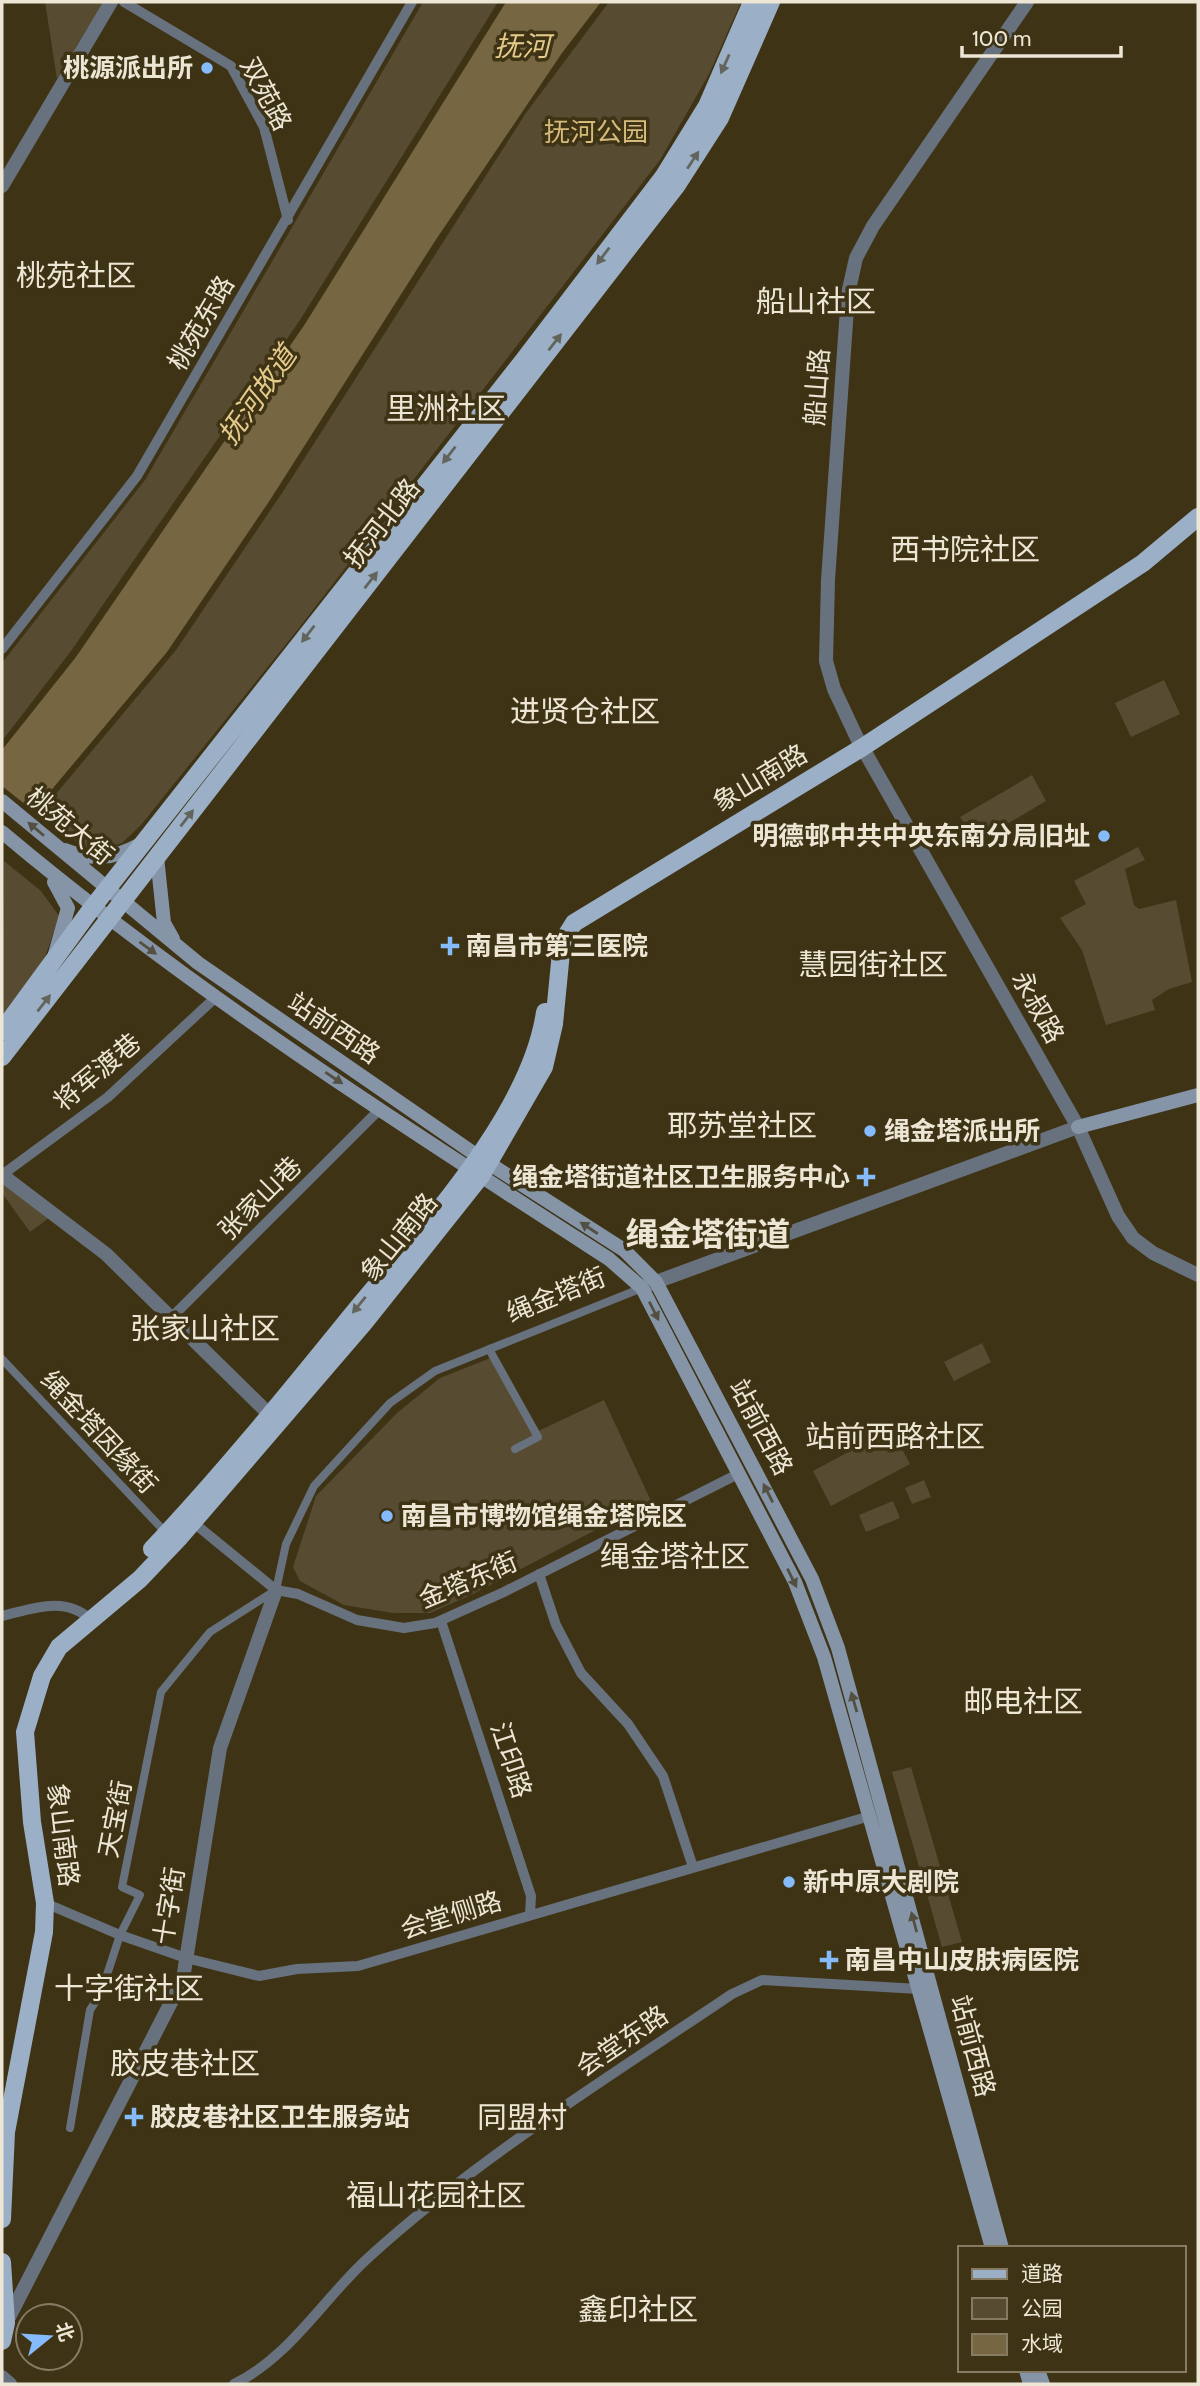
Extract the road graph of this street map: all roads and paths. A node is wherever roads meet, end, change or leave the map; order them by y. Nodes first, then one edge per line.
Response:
1 (111, 2) edge
2 (124, 2) edge
3 (412, 2) edge
4 (752, 2) edge
5 (771, 2) edge
6 (1027, 2) edge
7 (2, 186) edge
8 (288, 220) junction
9 (1198, 504) edge
10 (1198, 517) edge
11 (2, 649) edge
12 (860, 742) junction
13 (2, 801) edge
14 (2, 832) edge
15 (145, 841) junction
16 (58, 847) junction
17 (156, 857) junction
18 (46, 869) junction
19 (107, 889) junction
20 (122, 901) junction
21 (92, 908) junction
22 (108, 919) junction
23 (177, 947) junction
24 (50, 967) junction
25 (216, 997) junction
26 (2, 1031) edge
27 (2, 1057) edge
28 (1198, 1095) edge
29 (380, 1109) junction
30 (1078, 1127) junction
31 (480, 1167) junction
32 (2, 1175) edge
33 (1198, 1275) edge
34 (656, 1282) junction
35 (642, 1288) junction
36 (171, 1318) junction
37 (489, 1349) junction
38 (2, 1360) edge
39 (269, 1414) junction
40 (515, 1449) dead end
41 (738, 1474) junction
42 (188, 1518) junction
43 (167, 1534) junction
44 (539, 1574) junction
45 (276, 1590) junction
46 (2, 1616) edge
47 (87, 1616) junction
48 (441, 1621) junction
49 (870, 1816) junction
50 (693, 1867) junction
51 (45, 1903) junction
52 (530, 1914) junction
53 (120, 1935) junction
54 (186, 1958) junction
55 (919, 1989) junction
56 (2, 2100) edge
57 (70, 2128) dead end
58 (2, 2220) edge
59 (991, 2246) edge
60 (1001, 2246) edge
61 (2, 2262) edge
62 (4, 2332) edge
63 (2, 2377) edge
64 (10, 2384) edge
65 (234, 2384) edge

1 - 7 street
2 - 8 street, 双苑路
3 - 8 street, 桃苑东路
4 -> 15 main road, 抚河北路
17 -> 5 main road, 抚河北路
6 - 12 street, 船山路
8 - 11 street, 桃苑东路
9 - 12 main road, 象山南路
10 - 12 main road, 象山南路
12 - 30 street, 永叔路
12 - 31 main road, 象山南路
16 -> 13 main road, 桃苑大街
14 - 18 main road, 桃苑大街
15 - 16 main road
15 - 19 main road, 抚河北路
16 - 19 main road, 桃苑大街
17 - 20 main road, 抚河北路
17 - 23 main road
18 - 21 main road, 桃苑大街
18 - 24 main road
19 - 20 main road, 站前西路
19 - 21 main road, 抚河北路
20 - 22 main road, 抚河北路
20 - 23 main road, 站前西路
21 - 22 main road, 站前西路
21 - 24 main road, 抚河北路
22 -> 25 main road, 站前西路
27 -> 22 main road, 抚河北路
23 - 31 main road, 站前西路
24 - 26 main road, 抚河北路
25 -> 29 main road, 站前西路
25 - 32 street, 将军渡巷
28 - 30 main road
29 - 31 main road, 站前西路
29 - 36 street, 张家山巷
30 - 33 street, 永叔路
30 - 34 street, 绳金塔街
34 -> 31 main road, 站前西路
31 - 35 main road, 站前西路
31 -> 39 main road, 象山南路
31 - 42 main road, 象山南路
32 - 36 street
34 - 35 street, 绳金塔街
60 -> 34 main road, 站前西路
35 - 37 street, 绳金塔街
35 -> 41 main road, 站前西路
36 - 39 street
37 - 40 street
37 - 45 street, 绳金塔街
38 - 43 street, 绳金塔因缘街
39 - 42 main road, 象山南路
41 - 44 street, 金塔东街
41 -> 49 main road, 站前西路
42 - 43 main road, 象山南路
42 - 45 street, 金塔东街
42 - 47 main road, 象山南路
43 - 47 main road, 象山南路
44 - 48 street, 金塔东街
44 - 50 street
45 - 48 street, 金塔东街
45 - 53 street, 天宝街
45 - 54 street, 十字街
46 - 47 street
47 - 51 main road, 象山南路
47 - 56 main road, 象山南路
48 - 52 street, 江印路
49 - 50 street, 会堂侧路
49 - 55 main road, 站前西路
50 - 52 street, 会堂侧路
51 - 53 street, 会堂侧路
51 - 58 main road, 象山南路
52 - 54 street, 会堂侧路
53 - 54 street, 会堂侧路
53 - 57 street, 天宝街
54 - 62 street, 十字街
55 - 59 main road, 站前西路
55 - 65 street, 会堂东路
61 - 62 main road
63 - 64 street

